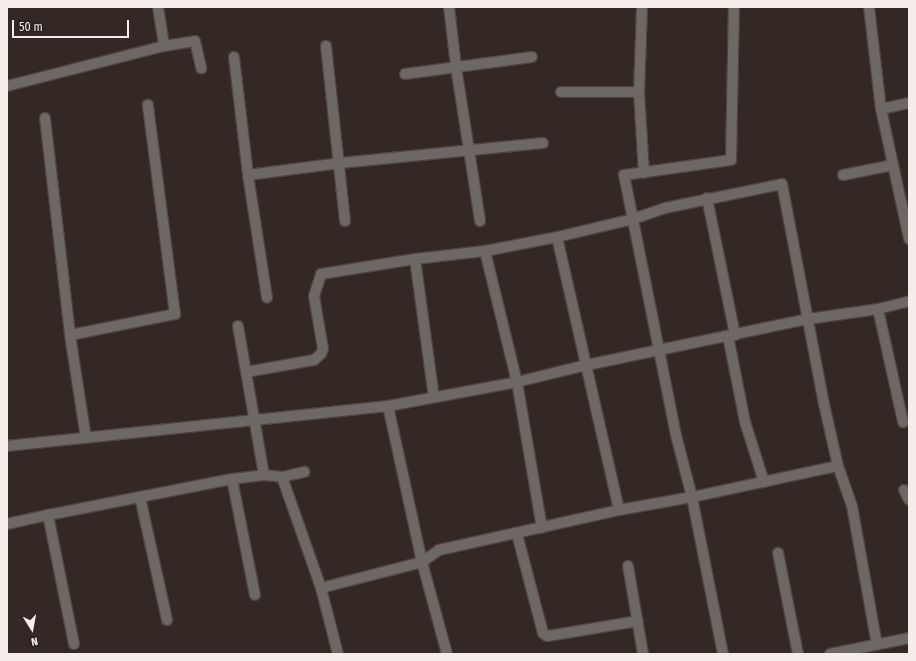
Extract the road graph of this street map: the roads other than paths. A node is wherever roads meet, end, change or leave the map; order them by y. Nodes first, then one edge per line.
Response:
1 (158, 7) edge
2 (449, 7) edge
3 (642, 7) edge
4 (734, 7) edge
5 (869, 7) edge
6 (164, 46) junction
7 (326, 46) dead end
8 (532, 56) dead end
9 (234, 57) dead end
10 (456, 67) junction
11 (201, 68) dead end
12 (405, 74) dead end
13 (7, 86) edge
14 (561, 92) dead end
15 (639, 92) junction
16 (909, 103) edge
17 (148, 105) dead end
18 (881, 109) junction
19 (45, 118) dead end
20 (543, 144) dead end
21 (468, 150) junction
22 (340, 163) junction
23 (893, 165) junction
24 (644, 173) junction
25 (248, 175) junction
26 (843, 175) dead end
27 (708, 198) junction
28 (633, 219) junction
29 (345, 221) dead end
30 (480, 221) dead end
31 (556, 237) junction
32 (909, 239) edge
33 (485, 251) junction
34 (415, 259) junction
35 (266, 298) dead end
36 (909, 301) edge
37 (878, 309) junction
38 (808, 319) junction
39 (238, 326) dead end
40 (70, 335) junction
41 (732, 336) junction
42 (660, 350) junction
43 (587, 365) junction
44 (246, 372) junction
45 (517, 382) junction
46 (434, 398) junction
47 (388, 406) junction
48 (254, 420) junction
49 (903, 422) dead end
50 (86, 438) junction
51 (7, 446) edge
52 (838, 466) junction
53 (304, 472) dead end
54 (264, 475) junction
55 (282, 477) junction
56 (232, 479) junction
57 (764, 482) junction
58 (904, 490) dead end
59 (140, 497) junction
60 (692, 497) junction
61 (909, 500) edge
62 (619, 510) junction
63 (48, 515) junction
64 (7, 524) edge
65 (542, 528) junction
66 (517, 534) junction
67 (778, 553) dead end
68 (422, 562) junction
69 (628, 566) dead end
70 (321, 588) junction
71 (255, 595) dead end
72 (167, 620) dead end
73 (638, 621) junction
74 (909, 638) edge
75 (74, 644) dead end
76 (877, 645) junction
77 (338, 654) edge
78 (448, 654) edge
79 (643, 654) edge
80 (723, 654) edge
81 (798, 654) edge
82 (830, 654) edge

1 - 6 street
2 - 10 street
3 - 15 street
4 - 24 street
5 - 18 street
6 - 11 street
6 - 13 street
7 - 22 street
8 - 10 street
9 - 25 street
10 - 12 street
10 - 21 street
14 - 15 street
15 - 24 street
16 - 18 street
17 - 40 street
18 - 23 street
19 - 40 street
20 - 21 street
21 - 22 street
21 - 30 street
22 - 25 street
22 - 29 street
23 - 26 street
23 - 32 street
24 - 28 street
25 - 35 street
27 - 28 street
27 - 38 street
27 - 41 street
28 - 31 street
28 - 42 street
31 - 33 street
31 - 43 street
33 - 34 street
33 - 45 street
34 - 44 street
34 - 46 street
36 - 37 street
37 - 38 street
37 - 49 street
38 - 41 street
38 - 52 street
39 - 44 street
40 - 50 street
41 - 42 street
41 - 57 street
42 - 43 street
42 - 60 street
43 - 45 street
43 - 62 street
44 - 48 street
45 - 46 street
45 - 65 street
46 - 47 street
47 - 48 street
47 - 68 street
48 - 50 street
48 - 54 street
50 - 51 street
52 - 57 street
52 - 76 street
53 - 55 street
54 - 55 street
54 - 56 street
55 - 70 street
56 - 59 street
56 - 71 street
57 - 60 street
58 - 61 street
59 - 63 street
59 - 72 street
60 - 62 street
60 - 80 street
62 - 65 street
63 - 64 street
63 - 75 street
65 - 66 street
66 - 68 street
66 - 73 street
67 - 81 street
68 - 70 street
68 - 78 street
69 - 73 street
70 - 77 street
73 - 79 street
74 - 76 street
76 - 82 street

